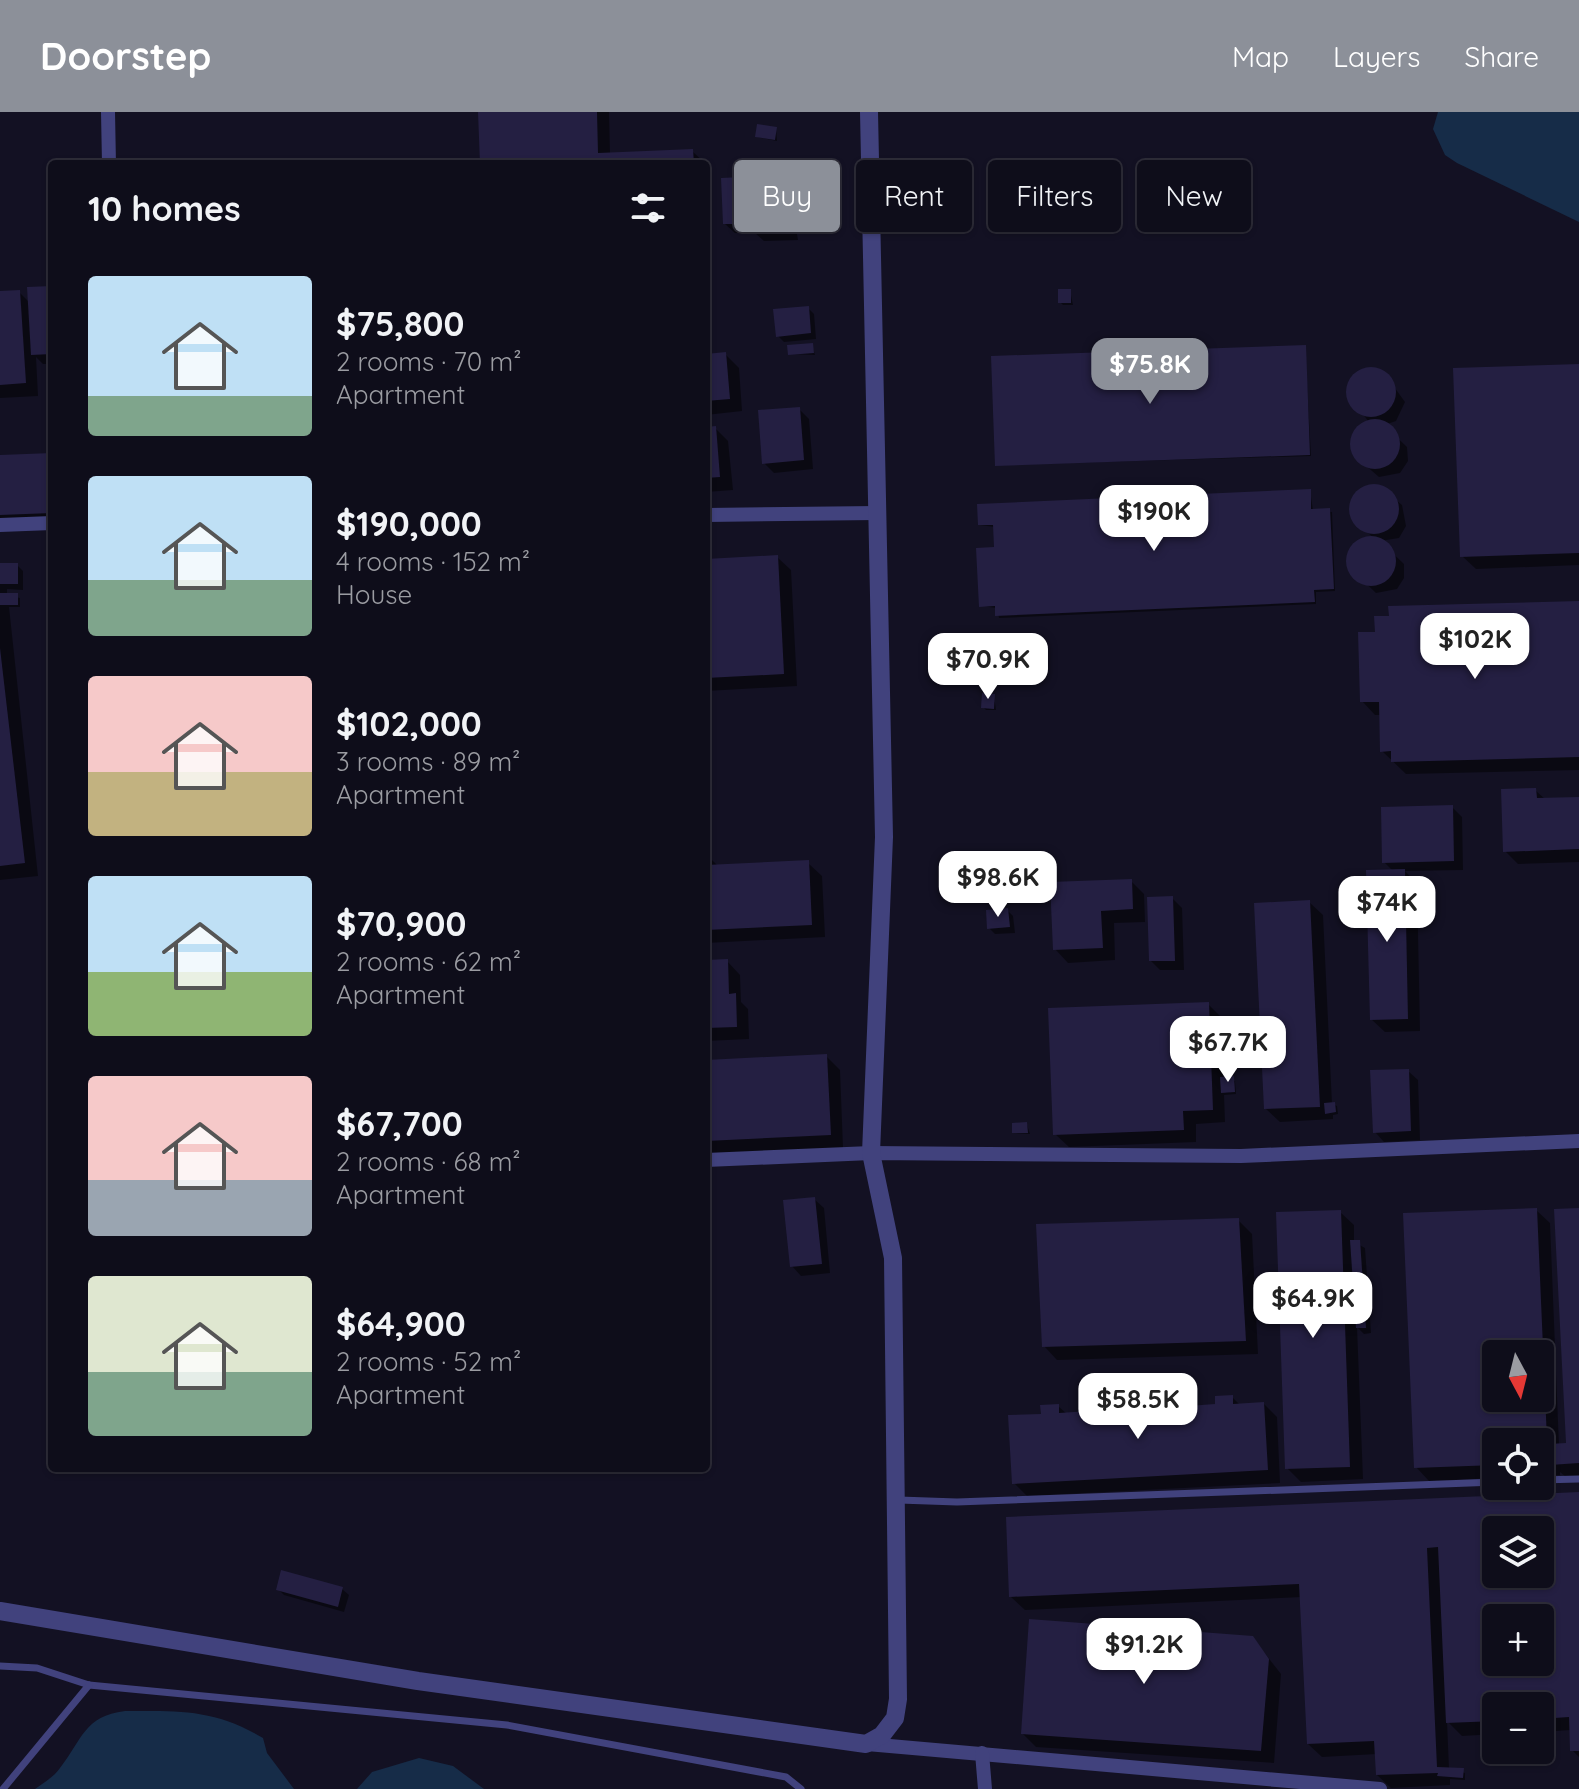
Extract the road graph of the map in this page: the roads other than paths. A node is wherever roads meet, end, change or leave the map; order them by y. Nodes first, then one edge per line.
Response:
1 (108, 112) edge
2 (869, 112) edge
3 (109, 160) edge
4 (877, 513) junction
5 (710, 515) edge
6 (48, 523) edge
7 (0, 525) edge
8 (1579, 1141) edge
9 (871, 1153) junction
10 (710, 1160) edge
11 (1579, 1479) edge
12 (1554, 1480) edge
13 (1482, 1483) edge
14 (897, 1500) junction
15 (0, 1611) edge
16 (0, 1666) edge
17 (89, 1685) junction
18 (866, 1744) junction
19 (982, 1753) junction
20 (3, 1789) edge
21 (801, 1789) edge
22 (985, 1789) edge
23 (1380, 1789) edge

1 - 3 street
2 - 4 street
4 - 5 street
4 - 9 street
6 - 7 street
8 - 9 street
9 - 10 street
9 - 14 street
11 - 12 lane
13 - 14 lane
14 - 18 street
15 - 18 street
16 - 17 lane
17 - 20 lane
17 - 21 lane
18 - 19 street
19 - 22 street
19 - 23 street

